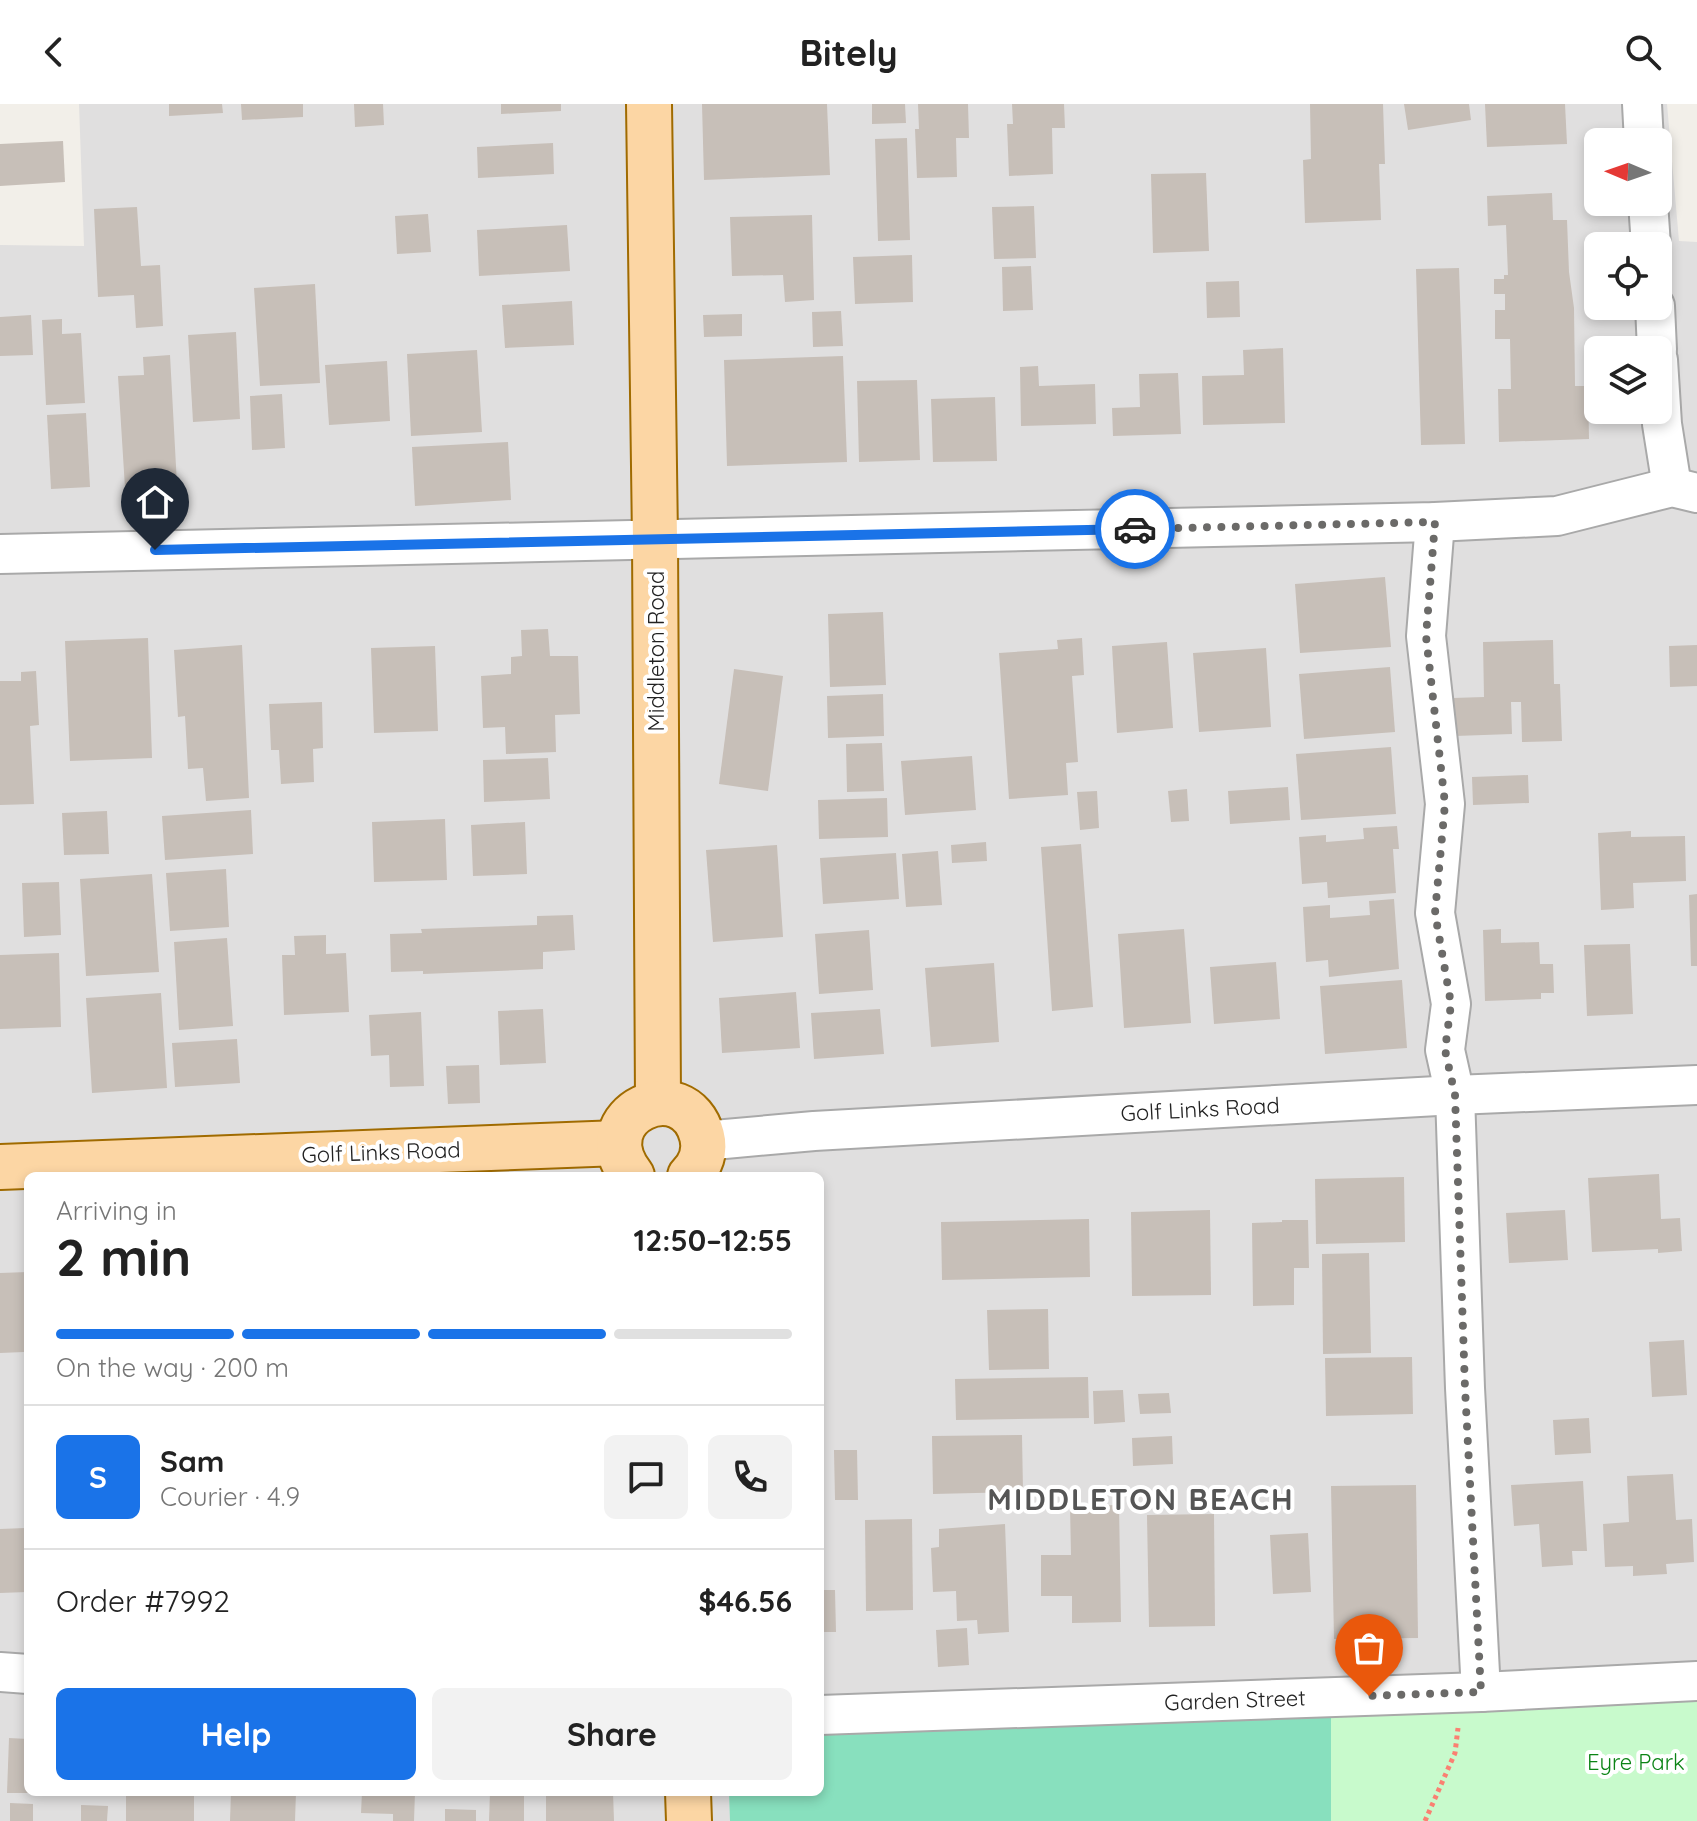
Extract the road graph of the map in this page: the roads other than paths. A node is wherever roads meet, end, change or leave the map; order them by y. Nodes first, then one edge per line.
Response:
1 (649, 104) edge
2 (1642, 104) edge
3 (1643, 128) edge
4 (1662, 424) edge
5 (1684, 490) edge
6 (1435, 522) junction
7 (655, 539) junction
8 (0, 554) edge
9 (1697, 1085) edge
10 (1455, 1095) junction
11 (658, 1102) junction
12 (697, 1158) edge
13 (625, 1160) edge
14 (0, 1167) edge
15 (0, 1672) edge
16 (24, 1674) edge
17 (1697, 1681) edge
18 (1471, 1692) junction
19 (824, 1715) edge
20 (688, 1796) edge
21 (689, 1821) edge

1 - 7 main road, Middleton Road
2 - 3 street
4 - 5 street
5 - 6 street
6 - 7 street
6 - 10 street
7 - 8 street
7 - 11 main road, Middleton Road
9 - 10 street, Golf Links Road
10 - 12 street, Golf Links Road
10 - 18 street
11 - 12 main road
11 - 13 main road
13 - 14 main road, Golf Links Road
15 - 16 street
17 - 18 street, Garden Street
18 - 19 street, Garden Street
20 - 21 main road

